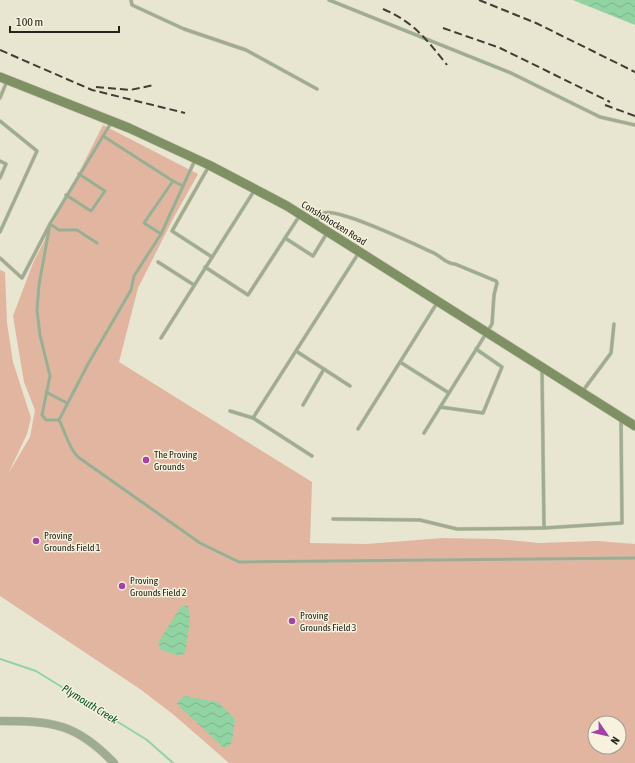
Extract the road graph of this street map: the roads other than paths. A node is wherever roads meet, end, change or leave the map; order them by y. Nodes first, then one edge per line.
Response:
1 (130, 0) edge
2 (329, 0) edge
3 (4, 78) edge
4 (316, 89) dead end
5 (0, 98) edge
6 (0, 121) edge
7 (112, 122) junction
8 (635, 125) edge
9 (102, 136) junction
10 (195, 159) junction
11 (0, 161) edge
12 (209, 165) junction
13 (79, 174) junction
14 (0, 178) edge
15 (172, 180) junction
16 (183, 186) junction
17 (254, 189) junction
18 (66, 195) junction
19 (300, 215) junction
20 (50, 224) junction
21 (314, 224) junction
22 (0, 232) edge
23 (327, 232) junction
24 (161, 234) junction
25 (285, 238) junction
26 (98, 244) dead end
27 (359, 252) junction
28 (212, 257) junction
29 (0, 258) edge
30 (158, 262) dead end
31 (205, 268) junction
32 (194, 285) junction
33 (438, 302) junction
34 (614, 324) dead end
35 (486, 332) junction
36 (160, 338) dead end
37 (476, 349) junction
38 (296, 351) junction
39 (400, 362) junction
40 (542, 368) junction
41 (324, 369) junction
42 (350, 386) dead end
43 (46, 392) junction
44 (582, 392) junction
45 (449, 393) junction
46 (67, 403) junction
47 (303, 404) dead end
48 (440, 407) junction
49 (230, 411) dead end
50 (621, 417) junction
51 (253, 418) junction
52 (59, 420) junction
53 (635, 426) edge
54 (358, 428) dead end
55 (424, 433) dead end
56 (312, 456) dead end
57 (333, 519) dead end
58 (544, 528) junction
59 (635, 558) edge
60 (0, 721) edge
61 (114, 763) edge

1 - 4 lane
2 - 8 lane
3 - 5 lane
3 - 7 main road, Conshohocken Road
6 - 22 lane
7 - 9 lane
7 - 10 main road, Conshohocken Road
9 - 13 lane
9 - 15 lane
10 - 12 main road, Conshohocken Road
10 - 16 lane
11 - 14 lane
12 - 17 main road, Conshohocken Road
12 - 28 lane
13 - 18 lane
13 - 18 lane
15 - 16 lane
15 - 24 lane
16 - 24 lane
17 - 19 main road, Conshohocken Road
17 - 28 lane
18 - 20 lane
19 - 21 main road, Conshohocken Road
19 - 25 lane
20 - 26 lane
20 - 29 lane
20 - 43 lane
21 - 23 main road, Conshohocken Road
21 - 35 lane
23 - 25 lane
23 - 27 main road, Conshohocken Road
24 - 46 lane
25 - 31 lane
27 - 33 main road, Conshohocken Road
27 - 38 lane
28 - 31 lane
30 - 32 lane
31 - 32 lane
32 - 36 lane
33 - 35 main road, Conshohocken Road
33 - 39 lane
34 - 44 lane
35 - 37 lane
35 - 40 main road, Conshohocken Road
37 - 45 lane
37 - 48 lane
38 - 41 lane
38 - 51 lane
39 - 45 lane
39 - 54 lane
40 - 44 main road, Conshohocken Road
40 - 58 lane
41 - 42 lane
41 - 47 lane
43 - 46 lane
43 - 52 lane
44 - 50 main road, Conshohocken Road
45 - 48 lane
46 - 52 lane
48 - 55 lane
49 - 51 lane
50 - 53 main road, Conshohocken Road
50 - 58 lane
51 - 56 lane
52 - 59 lane
57 - 58 lane
60 - 61 street

